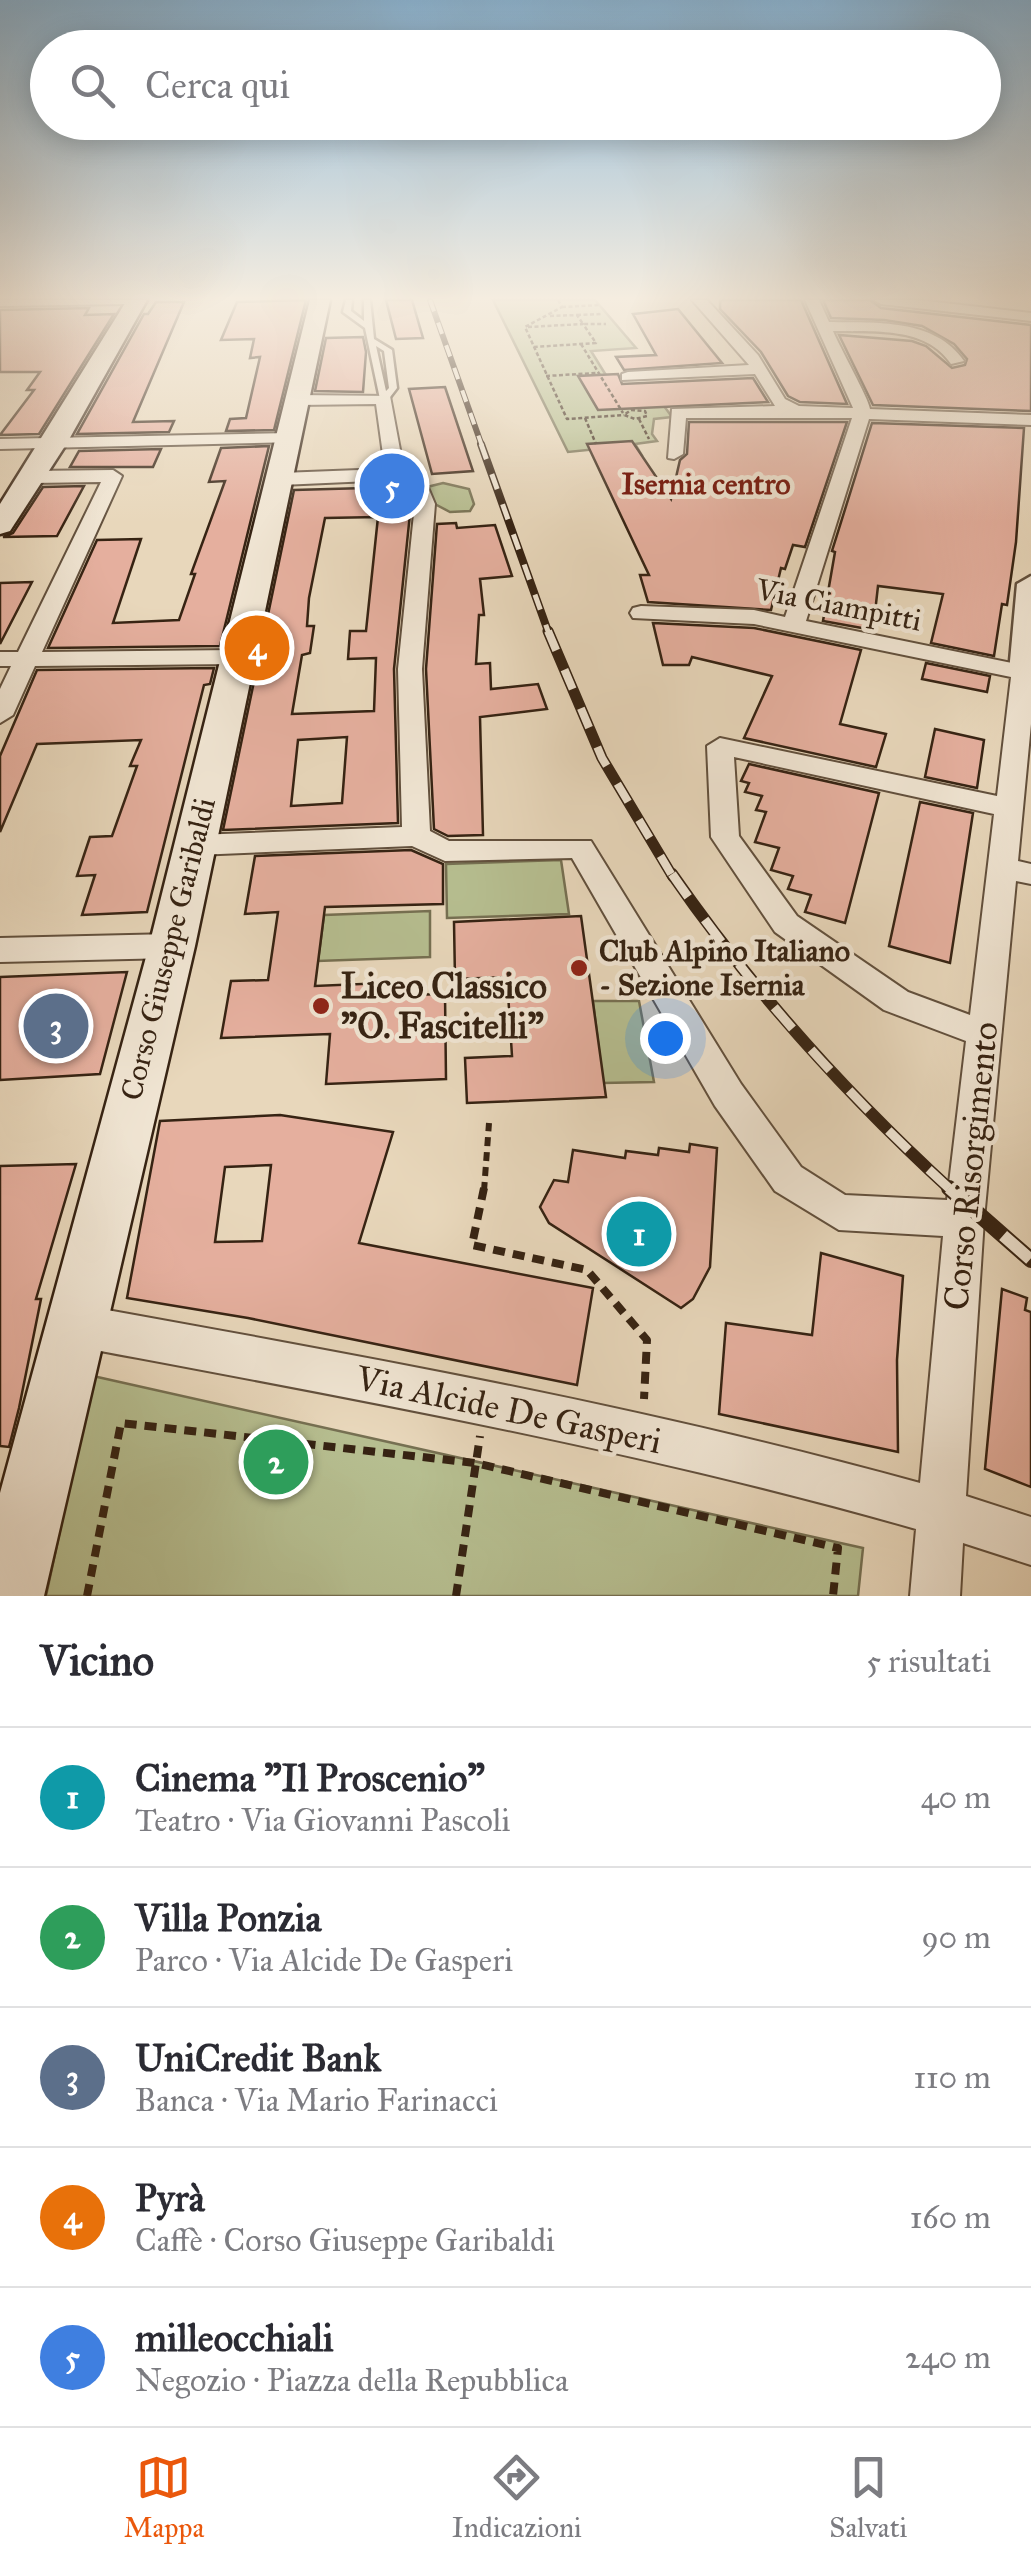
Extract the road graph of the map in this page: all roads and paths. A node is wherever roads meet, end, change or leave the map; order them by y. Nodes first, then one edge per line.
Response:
1 (93, 374) edge
2 (304, 374) edge
3 (392, 374) edge
4 (573, 374) edge
5 (670, 374) edge
6 (763, 374) edge
7 (844, 374) edge
8 (546, 376) joint
9 (628, 377) dead end
10 (298, 400) junction
11 (384, 400) junction
12 (795, 411) junction
13 (862, 413) junction
14 (624, 415) junction
15 (585, 418) junction
16 (640, 419) junction
17 (1031, 420) edge
18 (290, 438) junction
19 (648, 438) dead end
20 (54, 442) junction
21 (0, 444) edge
22 (596, 444) dead end
23 (674, 454) dead end
24 (394, 474) junction
25 (32, 477) junction
26 (281, 479) junction
27 (0, 525) edge
28 (1031, 584) edge
29 (641, 613) dead end
30 (794, 624) junction
31 (236, 657) junction
32 (26, 659) junction
33 (0, 660) edge
34 (1028, 672) edge
35 (0, 715) edge
36 (1009, 808) junction
37 (416, 836) junction
38 (196, 845) junction
39 (1017, 870) edge
40 (172, 946) junction
41 (0, 950) edge
42 (984, 1034) junction
43 (489, 1123) dead end
44 (964, 1219) junction
45 (74, 1324) junction
46 (646, 1377) dead end
47 (475, 1463) junction
48 (941, 1510) junction
49 (1031, 1541) edge
50 (8, 1596) edge
51 (87, 1596) edge
52 (456, 1596) edge
53 (832, 1596) edge
54 (936, 1596) edge

1 - 20 main road
2 - 10 main road, Corso Giuseppe Garibaldi
3 - 11 lane
4 - 8 path
5 - 9 street
6 - 12 street
7 - 13 street
8 - 15 path
10 - 11 street
10 - 18 main road, Corso Giuseppe Garibaldi
11 - 24 street
12 - 13 street
12 - 23 street
13 - 17 street
13 - 30 street
14 - 15 path
14 - 16 path
14 - 16 path
15 - 22 path
16 - 19 path
18 - 20 street
18 - 26 main road, Corso Giuseppe Garibaldi
20 - 21 street
20 - 25 main road
24 - 26 street
24 - 37 street
25 - 27 main road
25 - 32 street
26 - 31 main road, Corso Giuseppe Garibaldi
28 - 34 street, Corso Risorgimento
29 - 30 street, Via Ciampitti
30 - 34 street, Via Ciampitti
31 - 32 street
31 - 38 main road, Corso Giuseppe Garibaldi
32 - 33 street
32 - 35 street
34 - 36 street, Corso Risorgimento
36 - 39 street, Corso Risorgimento
36 - 42 street
37 - 38 street
37 - 44 street
38 - 40 main road, Corso Giuseppe Garibaldi
39 - 42 street, Corso Risorgimento
40 - 41 street
40 - 45 main road, Corso Giuseppe Garibaldi
42 - 44 street, Corso Risorgimento
43 - 46 path
44 - 48 street, Corso Risorgimento
45 - 48 street, Via Alcide De Gasperi
45 - 50 main road, Corso Giuseppe Garibaldi
47 - 51 path
47 - 52 path
47 - 53 path
48 - 49 street, Via Alcide De Gasperi
48 - 54 street, Corso Risorgimento

